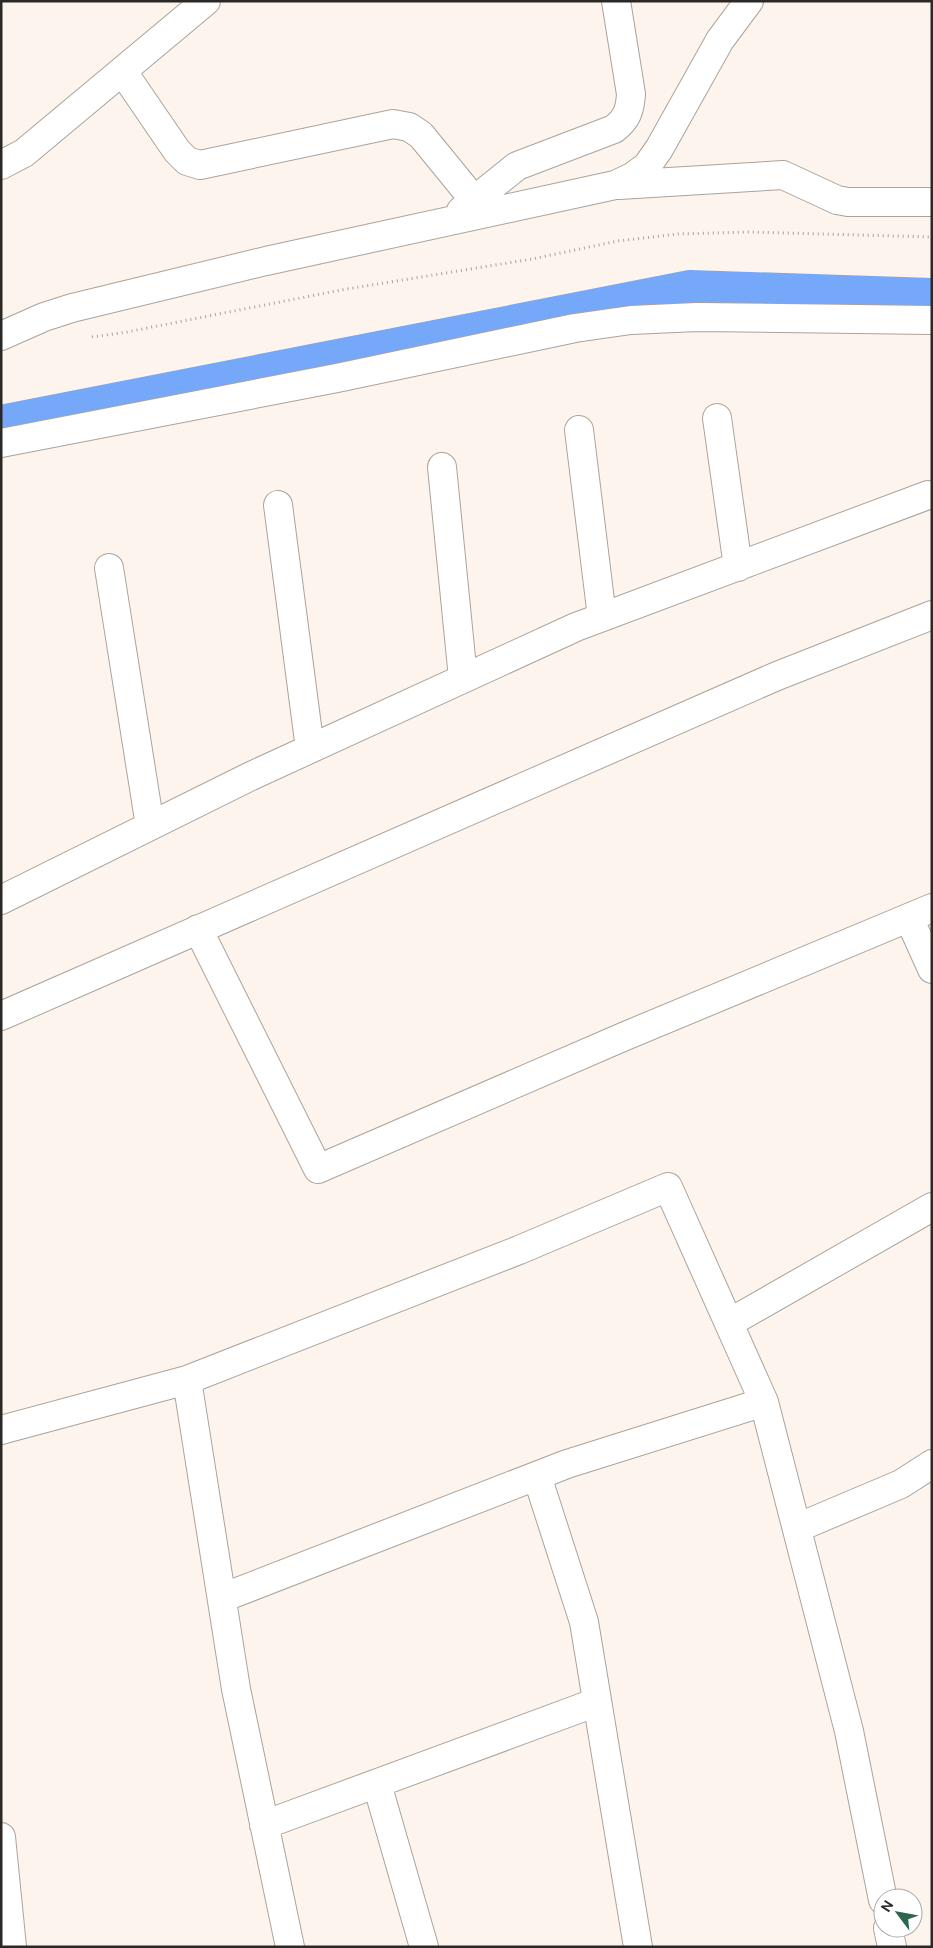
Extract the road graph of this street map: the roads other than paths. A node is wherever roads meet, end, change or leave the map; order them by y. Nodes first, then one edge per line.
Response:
1 (206, 1) edge
2 (616, 1) edge
3 (749, 1) edge
4 (123, 72) junction
5 (1, 165) edge
6 (615, 185) junction
7 (474, 200) junction
8 (932, 202) edge
9 (448, 222) junction
10 (932, 320) edge
11 (1, 336) edge
12 (717, 418) dead end
13 (579, 430) dead end
14 (1, 443) edge
15 (442, 467) dead end
16 (928, 496) dead end
17 (278, 505) dead end
18 (738, 567) junction
19 (110, 568) dead end
20 (932, 615) edge
21 (602, 617) junction
22 (463, 678) junction
23 (310, 749) junction
24 (150, 826) junction
25 (1, 900) edge
26 (920, 913) edge
27 (198, 929) junction
28 (932, 969) edge
29 (1, 1016) edge
30 (932, 1207) edge
31 (729, 1323) junction
32 (187, 1380) junction
33 (764, 1402) junction
34 (1, 1430) edge
35 (932, 1464) edge
36 (538, 1476) junction
37 (797, 1528) junction
38 (222, 1598) junction
39 (597, 1702) junction
40 (377, 1784) junction
41 (264, 1825) junction
42 (2, 1842) edge
43 (881, 1888) edge
44 (633, 1945) edge
45 (12, 1947) edge
46 (290, 1947) edge
47 (424, 1947) edge

1 - 4 street
2 - 7 street
3 - 6 street
4 - 5 street
4 - 7 street
6 - 8 street
6 - 9 street
7 - 9 street
9 - 11 street
10 - 14 street
12 - 18 street
13 - 21 street
15 - 22 street
16 - 18 street
17 - 23 street
18 - 21 street
19 - 24 street
20 - 27 street
21 - 22 street
22 - 23 street
23 - 24 street
24 - 25 street
26 - 27 street
26 - 28 street
27 - 29 street
30 - 31 street
31 - 32 street
31 - 33 street
32 - 34 street
32 - 38 street
33 - 36 street
33 - 37 street
35 - 37 street
36 - 38 street
36 - 39 street
37 - 43 street
38 - 41 street
39 - 40 street
39 - 44 street
40 - 41 street
40 - 47 street
41 - 46 street
42 - 45 street

